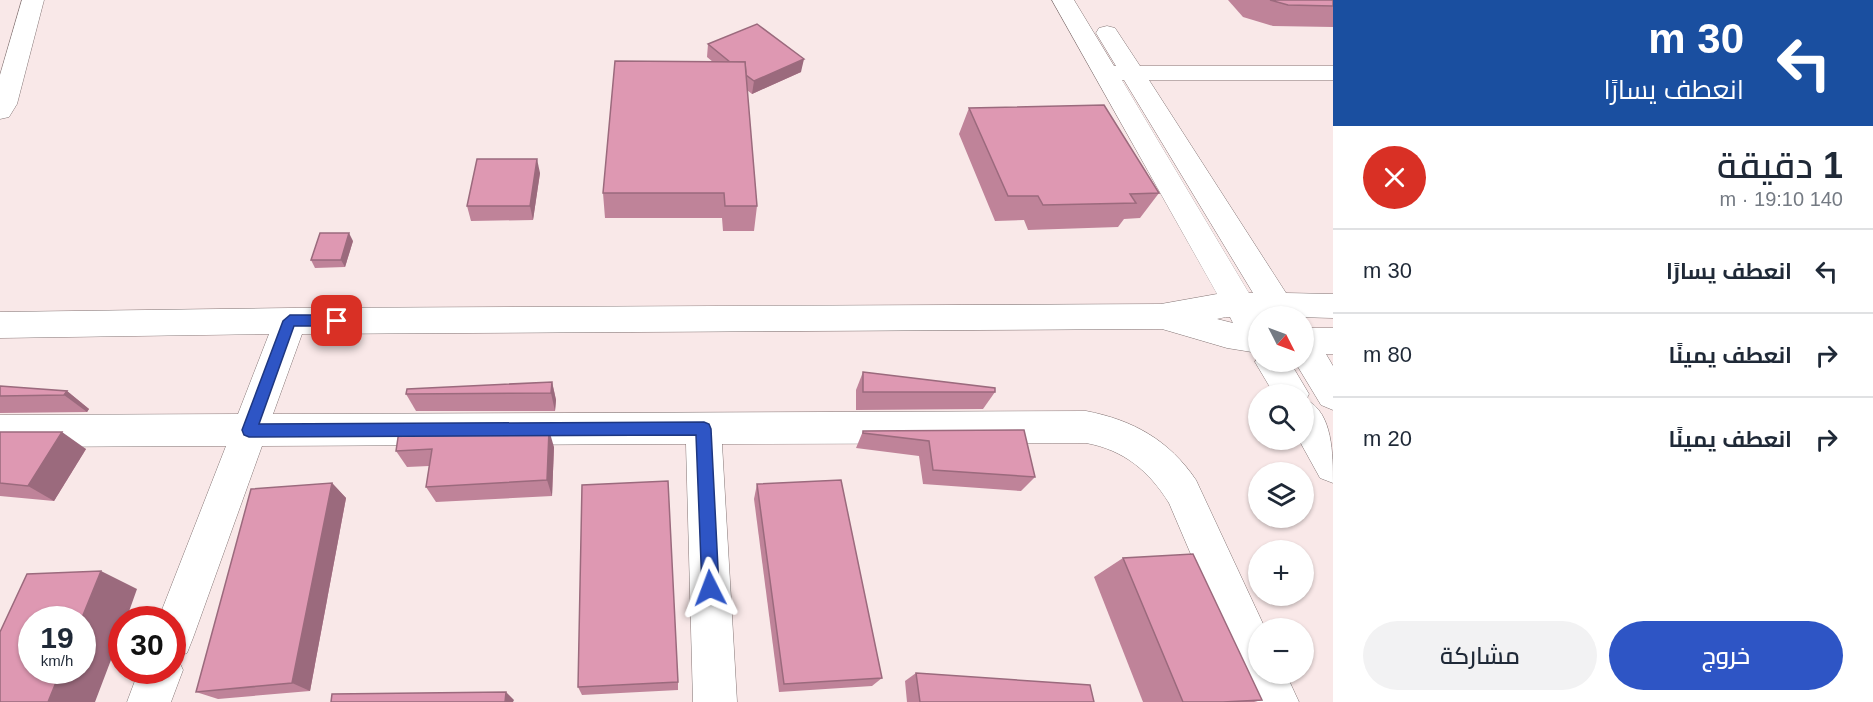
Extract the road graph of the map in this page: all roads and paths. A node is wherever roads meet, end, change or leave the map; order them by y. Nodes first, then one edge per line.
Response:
1 (33, 0) edge
2 (1063, 0) edge
3 (1087, 0) edge
4 (1333, 73) edge
5 (1125, 84) junction
6 (1333, 93) edge
7 (0, 111) edge
8 (1241, 306) junction
9 (1278, 306) edge
10 (1333, 306) edge
11 (1248, 307) edge
12 (1314, 308) edge
13 (1161, 317) junction
14 (1248, 320) edge
15 (290, 321) junction
16 (0, 325) edge
17 (1248, 338) edge
18 (1314, 341) edge
19 (1333, 341) edge
20 (1314, 364) edge
21 (1333, 395) edge
22 (704, 429) junction
23 (249, 430) junction
24 (0, 431) edge
25 (1314, 433) edge
26 (1333, 466) edge
27 (184, 606) edge
28 (1248, 639) edge
29 (155, 684) edge
30 (1269, 684) edge
31 (149, 702) edge
32 (715, 702) edge
33 (1277, 702) edge

1 - 7 street
2 - 5 street
3 - 5 street
4 - 5 street
5 - 6 street
5 - 8 street
5 - 9 street
8 - 11 street
8 - 13 street
8 - 14 street
10 - 12 street
13 - 15 street
13 - 17 street
15 - 16 street
15 - 23 street
18 - 19 street
20 - 21 street
22 - 23 street
22 - 28 street
22 - 32 street
23 - 24 street
23 - 27 street
25 - 26 street
29 - 31 street
30 - 33 street

